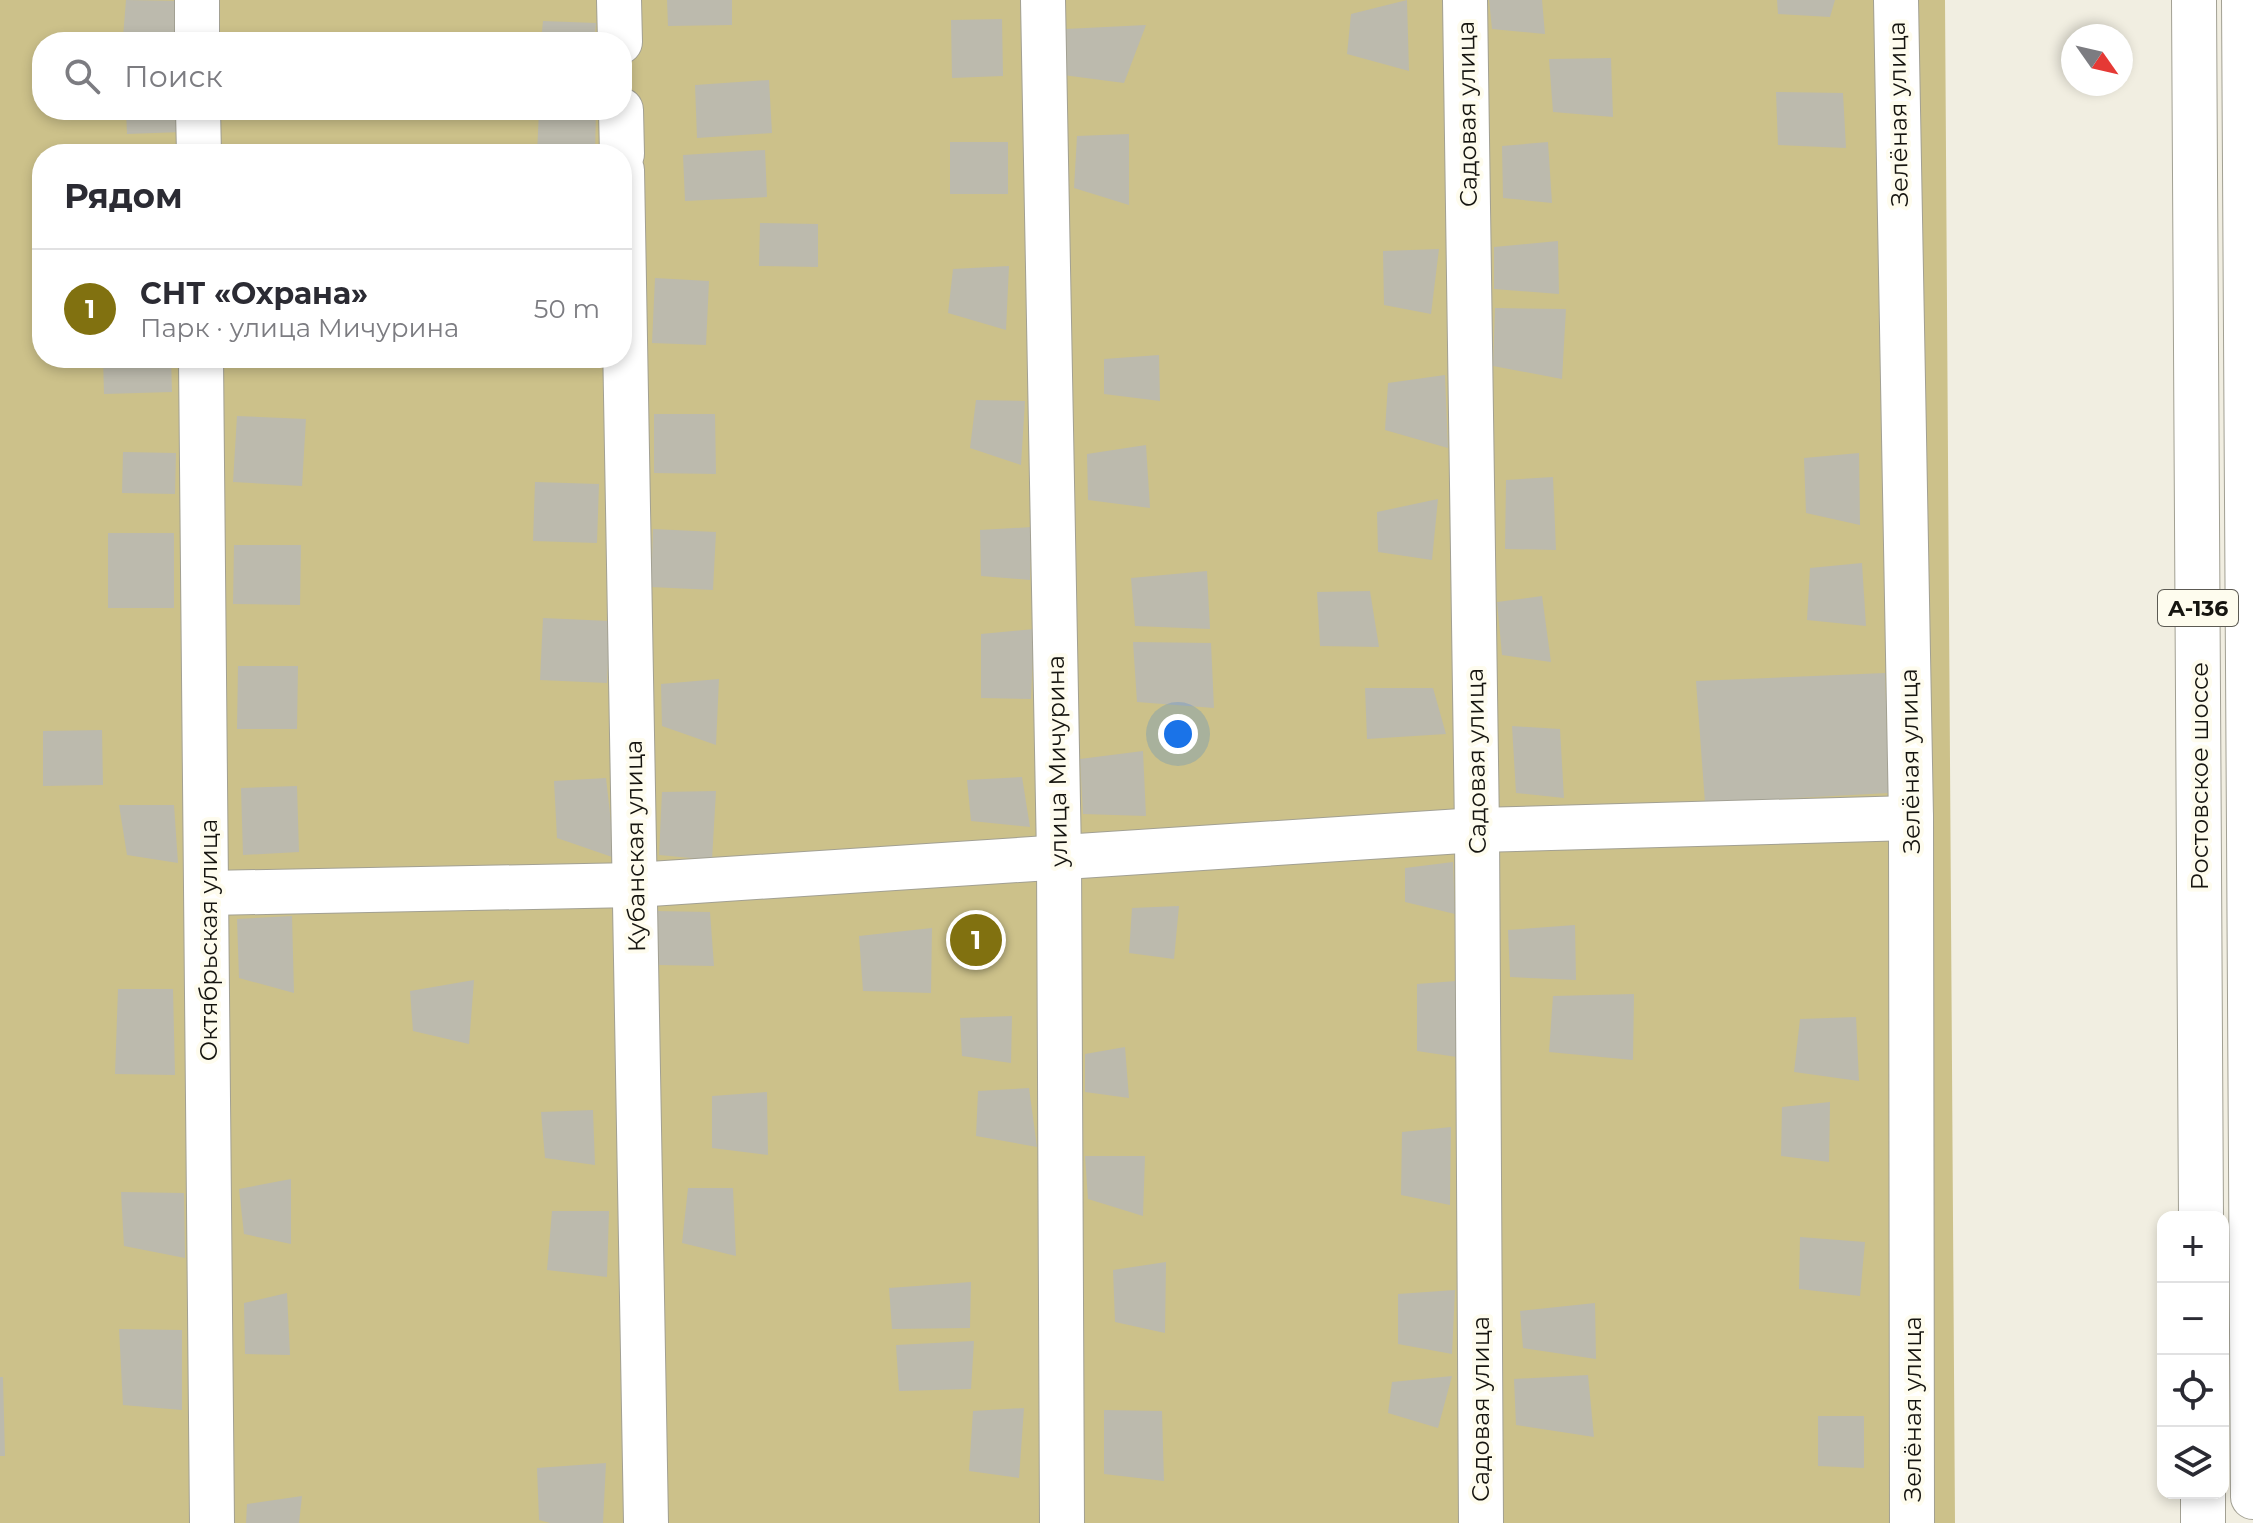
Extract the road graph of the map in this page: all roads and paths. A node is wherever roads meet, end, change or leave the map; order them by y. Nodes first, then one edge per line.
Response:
1 (197, 0) edge
2 (619, 0) edge
3 (1043, 0) edge
4 (1465, 0) edge
5 (1896, 0) edge
6 (2194, 0) edge
7 (2244, 0) edge
8 (197, 32) edge
9 (620, 32) edge
10 (198, 120) edge
11 (621, 120) edge
12 (199, 144) edge
13 (622, 144) edge
14 (201, 368) edge
15 (626, 368) edge
16 (1911, 818) junction
17 (1477, 830) junction
18 (1059, 857) junction
19 (635, 885) junction
20 (208, 893) junction
21 (2201, 1211) edge
22 (2253, 1497) edge
23 (2203, 1499) edge
24 (212, 1523) edge
25 (646, 1523) edge
26 (1062, 1523) edge
27 (1481, 1523) edge
28 (1912, 1523) edge
29 (2203, 1523) edge

1 - 8 main road
2 - 9 main road
3 - 18 main road, улица Мичурина
4 - 17 main road, Садовая улица
5 - 16 main road, Зелёная улица
6 - 21 main road, Ростовское шоссе / А-136
7 - 22 main road, Ростовское шоссе / А-136
10 - 12 main road
11 - 13 main road
14 - 20 main road, Октябрьская улица
15 - 19 main road, Кубанская улица
16 - 17 main road
16 - 28 main road, Зелёная улица
17 - 18 main road
17 - 27 main road, Садовая улица
18 - 19 main road
18 - 26 main road, улица Мичурина
19 - 20 main road
19 - 25 main road, Кубанская улица
20 - 24 main road, Октябрьская улица
23 - 29 main road

